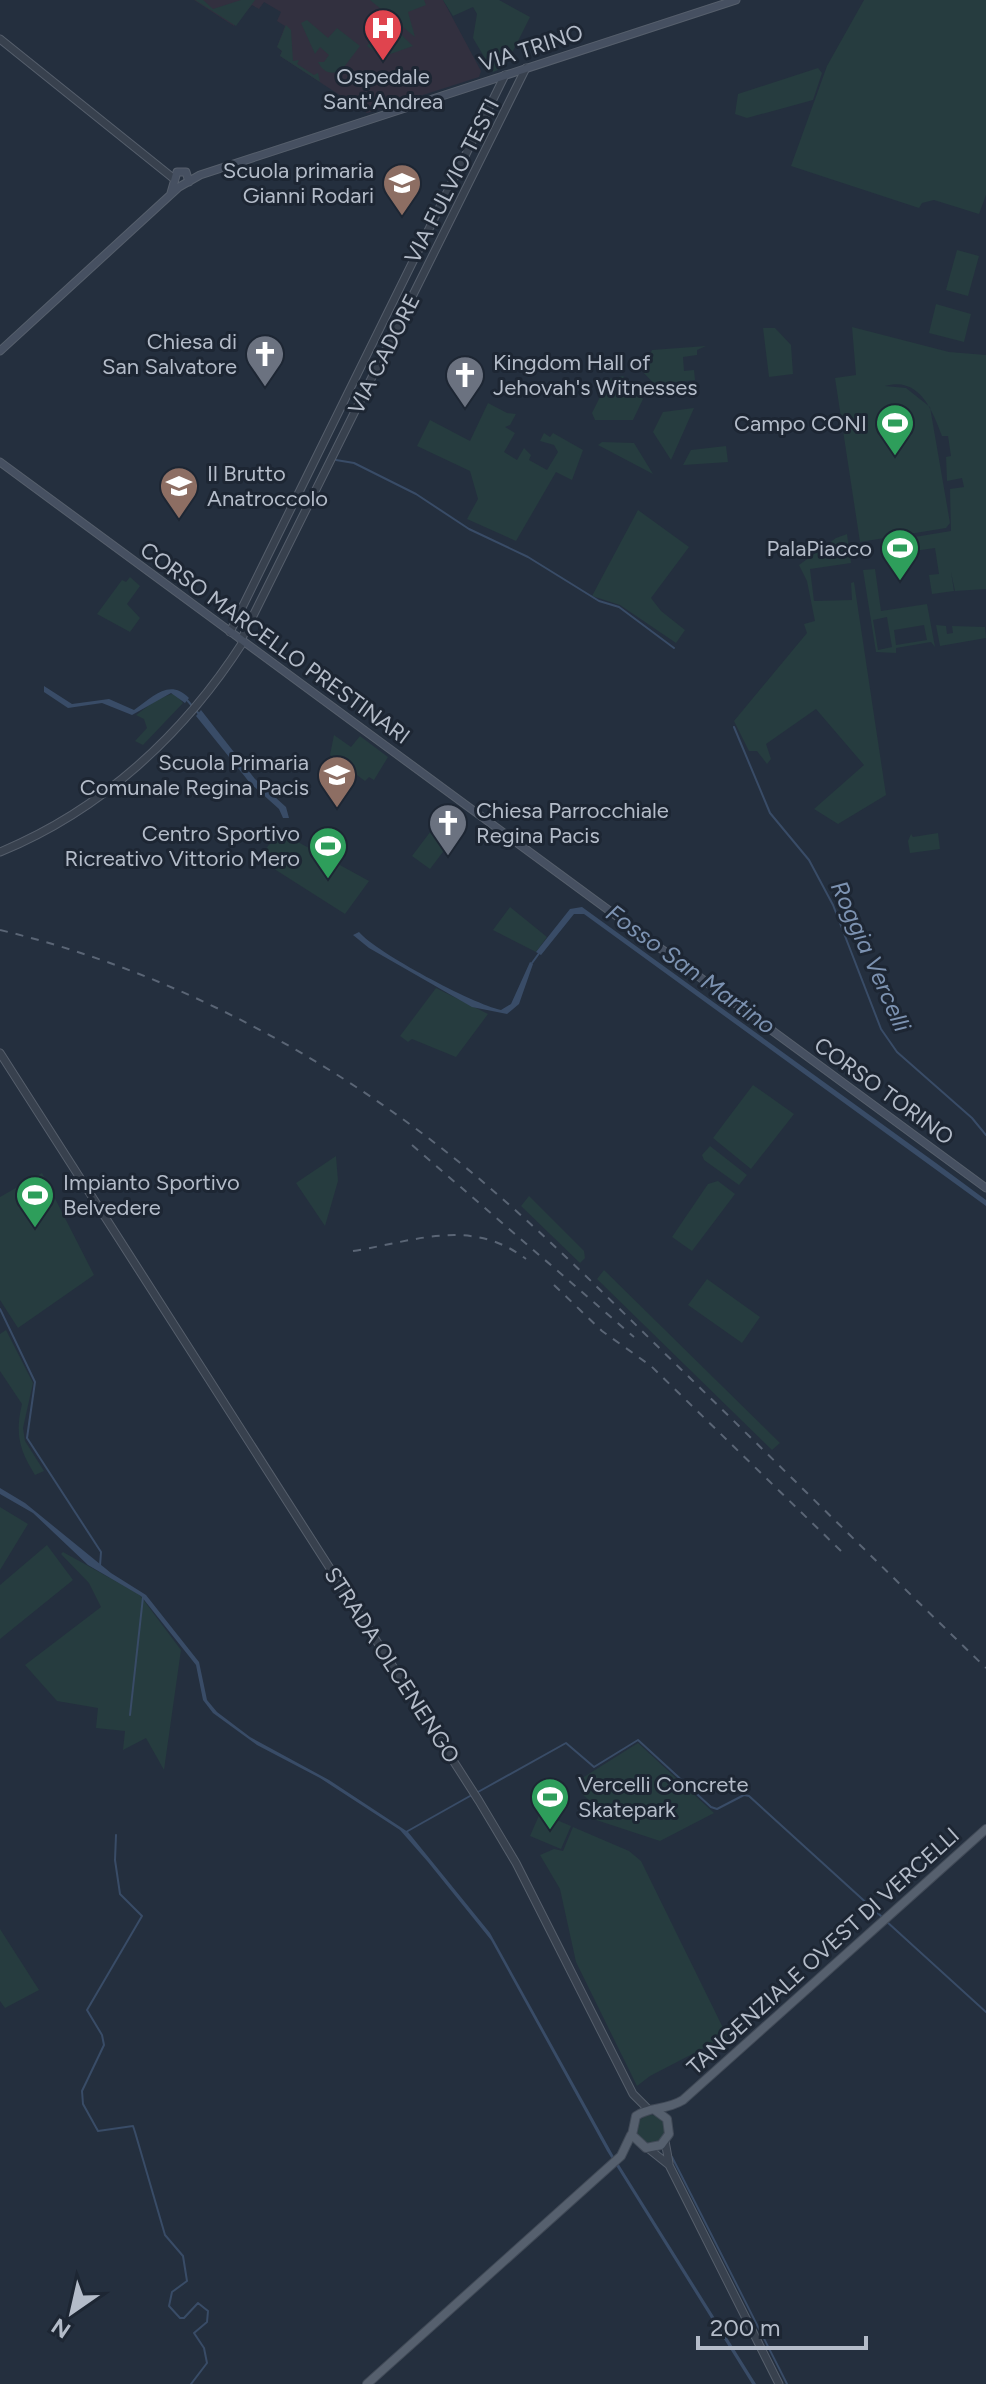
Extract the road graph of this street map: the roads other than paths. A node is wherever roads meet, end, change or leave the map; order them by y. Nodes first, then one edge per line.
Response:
1 (736, 0) edge
2 (0, 39) edge
3 (526, 68) junction
4 (505, 75) junction
5 (188, 178) junction
6 (175, 180) junction
7 (0, 351) edge
8 (0, 462) edge
9 (230, 632) junction
10 (242, 641) junction
11 (0, 852) edge
12 (529, 853) joint
13 (0, 1053) edge
14 (986, 1188) edge
15 (986, 1829) edge
16 (633, 2094) junction
17 (683, 2100) junction
18 (652, 2110) junction
19 (634, 2118) junction
20 (670, 2127) junction
21 (632, 2135) junction
22 (665, 2141) junction
23 (646, 2148) junction
24 (621, 2156) junction
25 (669, 2165) junction
26 (367, 2384) edge
27 (779, 2384) edge

1 - 3 main road, VIA TRINO
2 - 6 street
3 - 4 main road, VIA TRINO
3 - 10 street, VIA CADORE
4 - 5 main road, VIA TRINO
4 - 9 street, VIA FULVIO TESTI
5 - 6 main road
5 - 6 main road, VIA TRINO
6 - 7 main road
8 - 9 main road, CORSO MARCELLO PRESTINARI
9 - 10 main road, CORSO MARCELLO PRESTINARI
10 - 11 street, VIA CADORE
10 - 12 main road, CORSO MARCELLO PRESTINARI
12 - 14 main road, CORSO TORINO
13 - 16 street, STRADA OLCENENGO
15 - 17 main road, TANGENZIALE OVEST DI VERCELLI
16 - 18 street, STRADA OLCENENGO
16 - 19 street, STRADA OLCENENGO
17 - 18 main road, TANGENZIALE OVEST DI VERCELLI
17 - 20 main road, TANGENZIALE OVEST DI VERCELLI
18 - 19 main road
18 - 20 main road
19 - 21 main road
20 - 22 main road
21 - 23 main road
21 - 24 main road
22 - 23 main road
22 - 25 street
23 - 24 main road
23 - 25 street
24 - 26 main road
25 - 27 street

